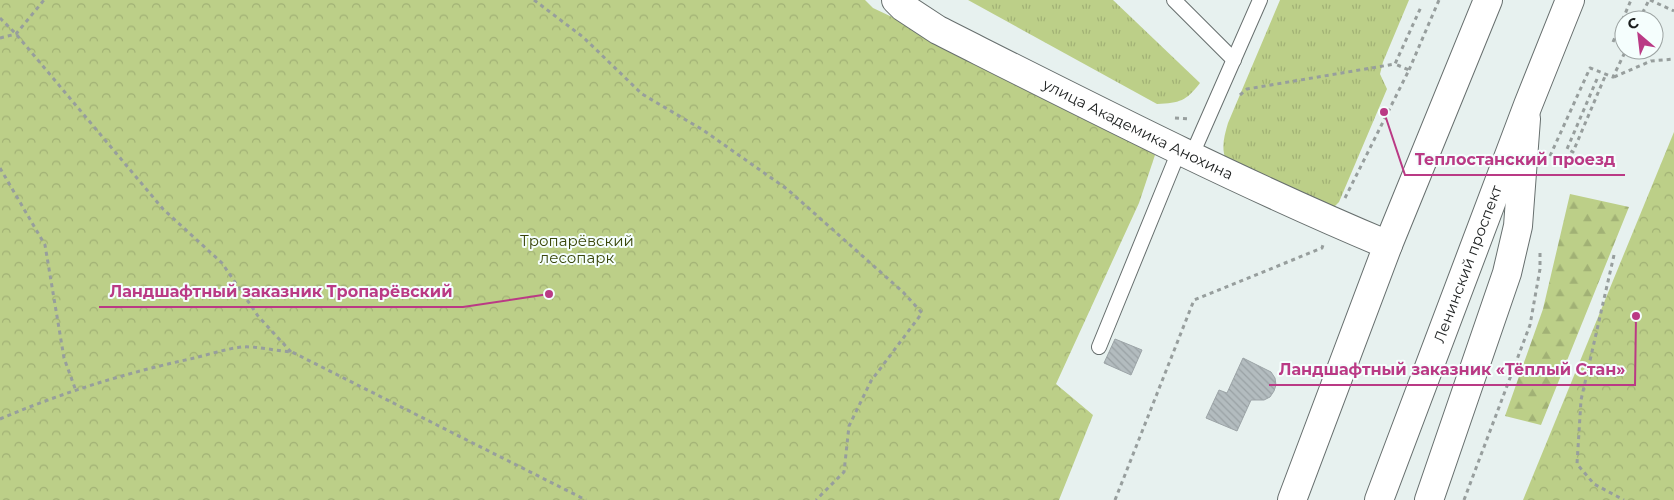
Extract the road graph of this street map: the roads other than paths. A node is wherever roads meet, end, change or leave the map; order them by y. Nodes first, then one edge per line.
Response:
1 (896, 0) edge
2 (1174, 0) edge
3 (1260, 0) edge
4 (1488, 0) edge
5 (1570, 0) edge
6 (1234, 60) junction
7 (1528, 105) junction
8 (1185, 154) junction
9 (1388, 245) junction
10 (1099, 347) dead end
11 (1292, 500) edge
12 (1379, 500) edge
13 (1429, 500) edge

1 - 8 main road, улица Академика Анохина
2 - 6 lane
3 - 6 lane
4 - 9 main road
5 - 7 main road, Ленинский проспект
6 - 8 lane
7 - 12 main road, Ленинский проспект
7 - 13 main road
8 - 9 main road, улица Академика Анохина
8 - 10 lane
9 - 11 main road

